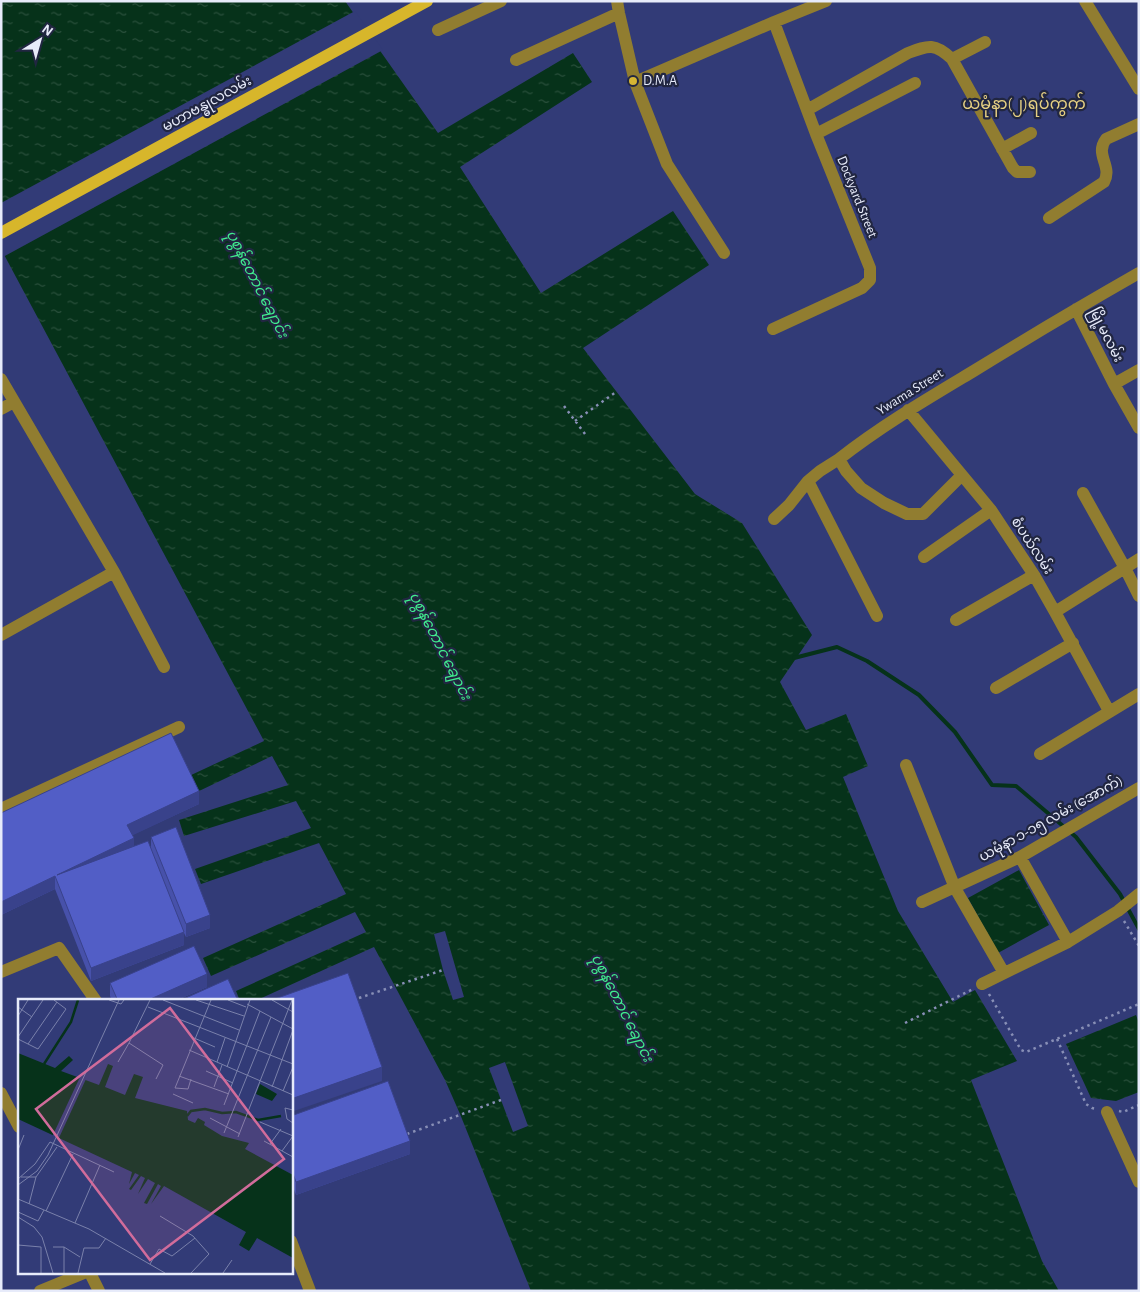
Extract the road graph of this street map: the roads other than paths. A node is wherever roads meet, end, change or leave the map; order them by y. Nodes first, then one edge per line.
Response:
1 (426, 1) edge
2 (501, 1) edge
3 (826, 1) edge
4 (1085, 1) edge
5 (618, 7) edge
6 (774, 22) junction
7 (438, 30) dead end
8 (985, 42) dead end
9 (952, 59) junction
10 (516, 60) dead end
11 (635, 82) junction
12 (915, 83) dead end
13 (1139, 89) edge
14 (807, 110) junction
15 (1139, 124) edge
16 (1031, 133) dead end
17 (816, 134) junction
18 (1002, 148) junction
19 (1030, 172) dead end
20 (1049, 218) dead end
21 (1, 233) edge
22 (724, 253) dead end
23 (1139, 273) edge
24 (1076, 309) junction
25 (773, 329) dead end
26 (1139, 370) edge
27 (1, 379) edge
28 (1114, 384) junction
29 (14, 402) junction
30 (1, 409) edge
31 (908, 410) junction
32 (1139, 428) edge
33 (839, 459) junction
34 (962, 476) junction
35 (808, 481) junction
36 (1083, 494) dead end
37 (991, 510) junction
38 (774, 519) dead end
39 (924, 557) dead end
40 (1139, 559) edge
41 (1125, 568) junction
42 (114, 572) junction
43 (1034, 575) junction
44 (1139, 596) edge
45 (1055, 612) junction
46 (877, 616) dead end
47 (956, 620) dead end
48 (1, 635) edge
49 (1073, 643) junction
50 (164, 667) dead end
51 (996, 688) dead end
52 (1139, 694) edge
53 (1109, 712) junction
54 (179, 727) dead end
55 (1040, 754) dead end
56 (906, 765) dead end
57 (1139, 788) edge
58 (1, 809) edge
59 (1020, 857) junction
60 (955, 888) junction
61 (1139, 894) edge
62 (922, 902) dead end
63 (1068, 942) junction
64 (1, 972) edge
65 (1004, 973) junction
66 (982, 984) road end
67 (95, 999) edge
68 (1, 1093) edge
69 (1107, 1112) dead end
70 (18, 1125) edge
71 (1134, 1156) edge
72 (1139, 1182) edge
73 (292, 1244) edge
74 (82, 1274) edge
75 (90, 1274) edge
76 (40, 1291) edge
77 (99, 1291) edge
78 (310, 1291) edge

1 - 21 main road, မဟာဗန္ဓုလလမ်း
2 - 7 street
3 - 6 street
4 - 13 street
5 - 10 street
5 - 11 street
6 - 11 street
6 - 14 street, Dockyard Street
8 - 9 street
9 - 14 street
9 - 18 street
11 - 22 street
12 - 17 street
14 - 17 street, Dockyard Street
15 - 20 street
16 - 18 street
17 - 25 street, Dockyard Street
18 - 19 street
23 - 24 street, Ywama Street
24 - 28 street, မြို့မလမ်း
24 - 31 street, Ywama Street
26 - 28 street
27 - 29 street
28 - 32 street, မြို့မလမ်း
29 - 30 street
29 - 42 street
31 - 33 street, Ywama Street
31 - 34 street, စံပယ်လမ်း
33 - 34 street
33 - 35 street, Ywama Street
34 - 37 street, စံပယ်လမ်း
35 - 38 street, Ywama Street
35 - 46 street
36 - 41 street
37 - 39 street
37 - 43 street, စံပယ်လမ်း
40 - 41 street
41 - 44 street
41 - 45 street
42 - 48 street
42 - 50 street
43 - 45 street, စံပယ်လမ်း
43 - 47 street
45 - 49 street, စံပယ်လမ်း
49 - 51 street
49 - 53 street, စံပယ်လမ်း
52 - 53 street
53 - 55 street
54 - 58 street
56 - 60 street
57 - 59 street, ယမုံနာ ၁-၁၅ လမ်း (အောက်)
59 - 60 street, ယမုံနာ ၁-၁၅ လမ်း (အောက်)
59 - 63 street
60 - 62 street, ယမုံနာ ၁-၁၅ လမ်း (အောက်)
60 - 65 street
61 - 63 street
63 - 65 street
64 - 67 street
65 - 66 street
68 - 70 street
69 - 71 street
71 - 72 street
73 - 78 street
74 - 76 street
75 - 77 street

